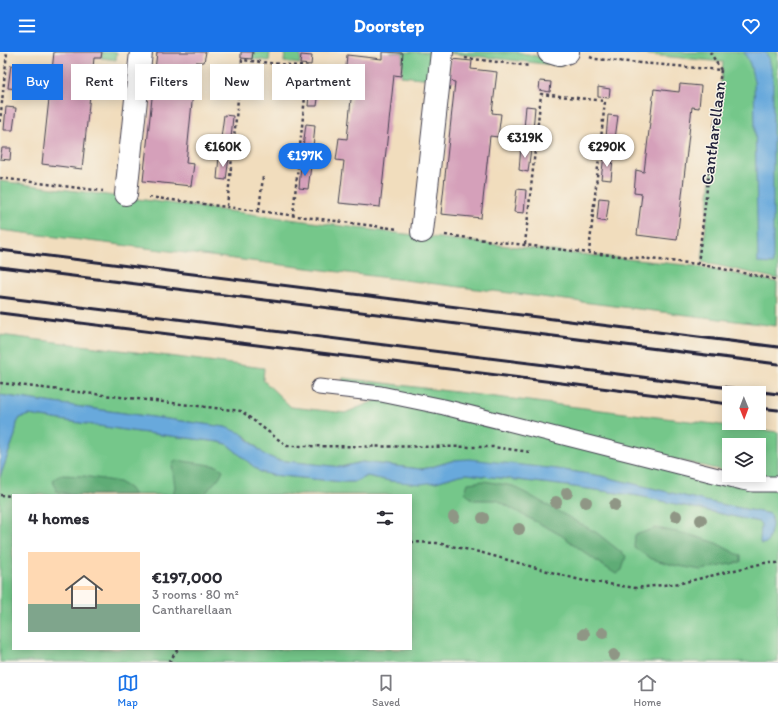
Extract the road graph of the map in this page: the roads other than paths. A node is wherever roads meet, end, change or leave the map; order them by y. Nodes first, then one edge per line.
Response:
1 (141, 52) edge
2 (568, 52) edge
3 (441, 54) edge
4 (542, 60) edge
5 (126, 194) road end
6 (422, 232) road end
7 (320, 387) dead end
8 (778, 484) edge

1 - 5 street
2 - 4 street
3 - 6 street
7 - 8 lane

